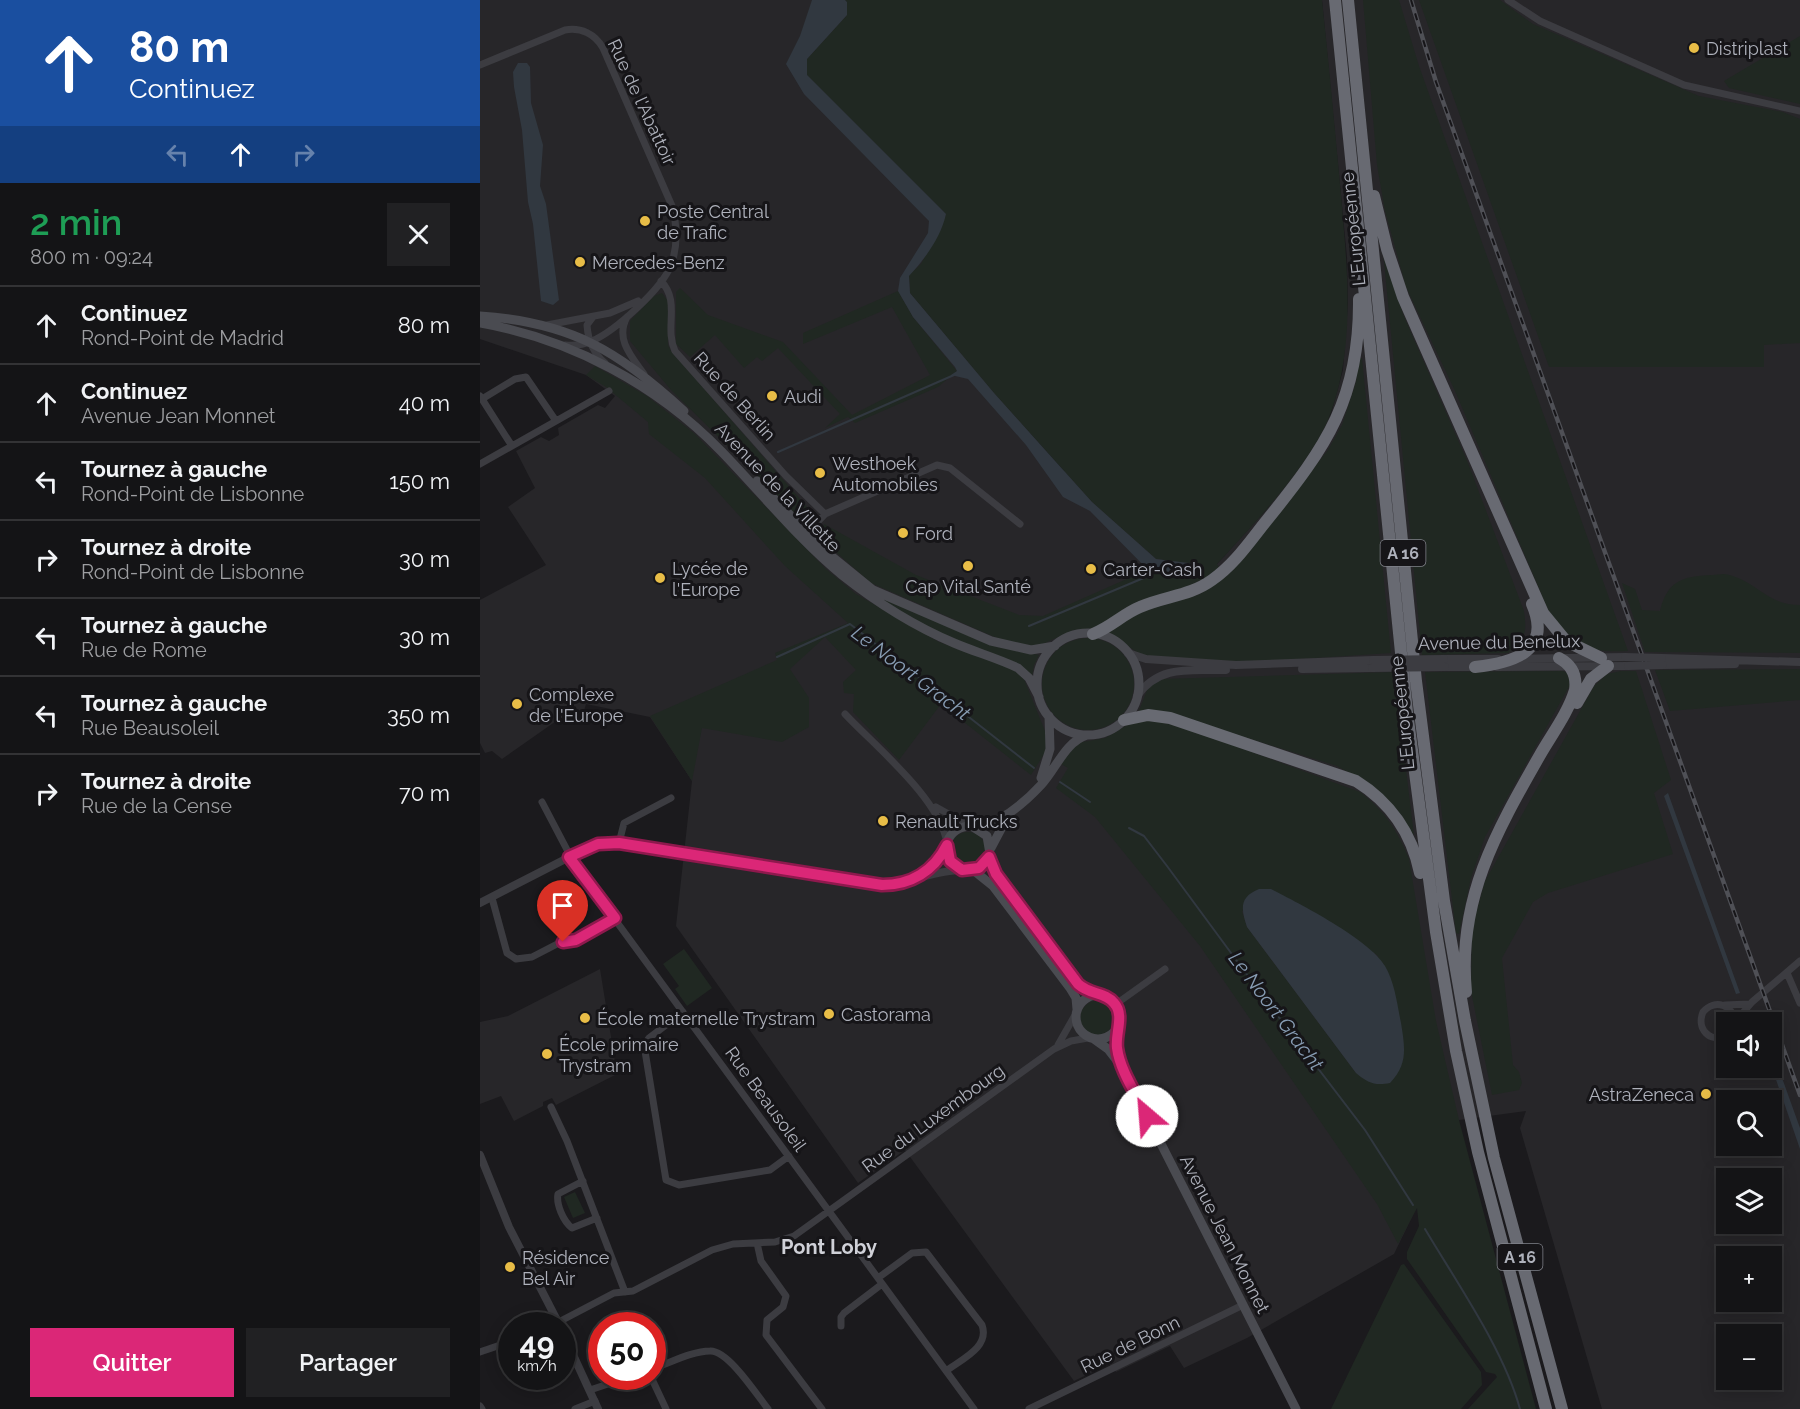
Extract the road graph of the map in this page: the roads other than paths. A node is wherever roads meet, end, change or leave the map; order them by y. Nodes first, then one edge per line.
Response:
1 (1335, 0) edge
2 (1349, 0) edge
3 (1508, 0) edge
4 (1339, 40) junction
5 (480, 65) edge
6 (1800, 111) edge
7 (661, 281) junction
8 (650, 293) junction
9 (630, 312) junction
10 (480, 316) edge
11 (593, 317) junction
12 (480, 323) edge
13 (547, 325) junction
14 (590, 342) junction
15 (559, 345) junction
16 (612, 369) junction
17 (645, 376) junction
18 (609, 391) dead end
19 (481, 398) edge
20 (556, 421) junction
21 (1467, 443) junction
22 (512, 446) junction
23 (480, 464) edge
24 (825, 514) junction
25 (1020, 524) dead end
26 (805, 536) junction
27 (1093, 634) junction
28 (1055, 646) junction
29 (1128, 654) junction
30 (1559, 658) junction
31 (1516, 659) junction
32 (1605, 662) junction
33 (1800, 662) edge
34 (1445, 663) junction
35 (1373, 664) junction
36 (1570, 666) junction
37 (1475, 667) junction
38 (1137, 696) junction
39 (1039, 697) junction
40 (845, 714) dead end
41 (1049, 717) junction
42 (1124, 720) junction
43 (1089, 735) junction
44 (1032, 794) junction
45 (671, 798) dead end
46 (928, 801) junction
47 (542, 802) dead end
48 (1011, 812) junction
49 (971, 826) junction
50 (619, 843) junction
51 (947, 844) junction
52 (990, 853) junction
53 (569, 857) junction
54 (962, 870) junction
55 (974, 870) junction
56 (917, 878) junction
57 (1477, 882) junction
58 (492, 898) junction
59 (480, 903) edge
60 (615, 918) junction
61 (1800, 961) edge
62 (1165, 969) dead end
63 (1787, 973) junction
64 (1095, 995) junction
65 (1752, 1002) junction
66 (1116, 1004) junction
67 (1800, 1004) edge
68 (1724, 1005) junction
69 (683, 1012) junction
70 (1076, 1012) junction
71 (1731, 1012) edge
72 (1744, 1012) edge
73 (1118, 1027) junction
74 (1454, 1036) junction
75 (1716, 1037) edge
76 (1091, 1039) junction
77 (1054, 1049) junction
78 (1125, 1073) junction
79 (1482, 1103) junction
80 (551, 1107) dead end
81 (480, 1155) edge
82 (789, 1156) junction
83 (583, 1181) junction
84 (829, 1211) junction
85 (597, 1218) junction
86 (757, 1243) junction
87 (880, 1281) junction
88 (625, 1292) junction
89 (1243, 1305) junction
90 (551, 1312) edge
91 (576, 1315) edge
92 (841, 1326) dead end
93 (498, 1346) edge
94 (480, 1352) edge
95 (576, 1362) edge
96 (666, 1364) edge
97 (946, 1371) junction
98 (588, 1386) edge
99 (590, 1390) edge
100 (657, 1390) edge
101 (597, 1405) edge
102 (575, 1409) edge
103 (666, 1409) edge
104 (768, 1409) edge
105 (822, 1409) edge
106 (974, 1409) edge
107 (1029, 1409) edge
108 (1296, 1409) edge
109 (1546, 1409) edge
110 (1562, 1409) edge

1 - 4 highway, L'Européenne / A 16
2 - 21 highway
2 - 79 highway, L'Européenne / A 16
3 - 6 street
4 - 27 highway
4 - 74 highway, L'Européenne / A 16
5 - 7 street, Rue de l'Abattoir
7 - 8 street, Rue de l'Abattoir
7 - 24 street, Rue de Berlin
8 - 9 street, Rue de l'Abattoir
8 - 11 street, Rue de l'Abattoir
9 - 14 street, Rue de l'Abattoir
9 - 17 street
10 - 13 main road, Avenue de la Villette
11 - 13 street, Rue de l'Abattoir
11 - 14 street
12 - 15 main road, Avenue de la Villette
13 - 14 main road, Avenue de la Villette
14 - 15 street
14 - 16 street
14 - 17 main road, Avenue de la Villette
15 - 16 main road, Avenue de la Villette
16 - 26 main road, Avenue de la Villette
17 - 26 main road, Avenue de la Villette
18 - 20 street
19 - 20 street
19 - 22 street
20 - 22 street
21 - 31 highway
21 - 32 highway
22 - 23 street
24 - 25 street
24 - 26 street
26 - 28 main road, Avenue de la Villette
26 - 39 main road, Avenue de la Villette
27 - 28 main road
27 - 29 main road
28 - 39 main road
29 - 35 street, Avenue du Benelux
29 - 38 main road
30 - 31 street, Avenue du Benelux
30 - 32 street, Avenue du Benelux
30 - 36 highway
31 - 34 street, Avenue du Benelux
31 - 37 highway
32 - 33 street, Avenue du Benelux, bridge
32 - 36 street, Avenue du Benelux
32 - 57 highway
34 - 35 street, Avenue du Benelux, bridge
34 - 37 street, Avenue du Benelux
35 - 38 street, Avenue du Benelux
36 - 37 street, Avenue du Benelux
36 - 57 highway
38 - 42 main road
39 - 41 main road
40 - 46 street
41 - 43 main road
41 - 44 main road
42 - 43 main road
42 - 74 highway
43 - 44 main road
44 - 48 main road
45 - 50 street
46 - 49 street
46 - 51 street
47 - 53 street, Rue Beausoleil
48 - 49 main road
48 - 52 main road
49 - 51 main road
49 - 52 main road
50 - 53 street
50 - 56 street
51 - 54 main road
51 - 56 street
52 - 55 main road
52 - 64 main road
53 - 58 street
53 - 60 street, Rue Beausoleil
54 - 55 main road
54 - 56 street
55 - 70 main road
57 - 79 highway
58 - 59 street
58 - 60 street
60 - 69 street, Rue Beausoleil
61 - 63 street
62 - 66 street
63 - 65 street
63 - 67 street
64 - 66 main road
64 - 70 main road
65 - 68 street
65 - 72 street
66 - 73 main road
68 - 71 street
68 - 75 street
69 - 82 street, Rue Beausoleil
69 - 82 street
70 - 76 main road
70 - 77 street, Rue du Luxembourg
73 - 76 main road
73 - 78 main road, Avenue Jean Monnet
74 - 109 highway, L'Européenne / A 16
76 - 77 street, Rue du Luxembourg
76 - 78 main road, Avenue Jean Monnet
77 - 84 street, Rue du Luxembourg
78 - 89 main road, Avenue Jean Monnet
79 - 110 highway, L'Européenne / A 16
80 - 83 street
81 - 90 street
82 - 84 street, Rue Beausoleil
83 - 85 street
83 - 85 street
84 - 86 street, Rue du Luxembourg
84 - 87 street, Rue Beausoleil
85 - 88 street
86 - 88 street, Rue du Luxembourg
86 - 105 street
87 - 92 street
87 - 97 street, Rue Beausoleil
87 - 97 street
88 - 91 street, Rue du Luxembourg
89 - 107 street, Rue de Bonn
89 - 108 main road, Avenue Jean Monnet
93 - 94 street
95 - 98 street
96 - 104 street
97 - 106 street, Rue Beausoleil
99 - 101 street
100 - 103 street
101 - 102 street

